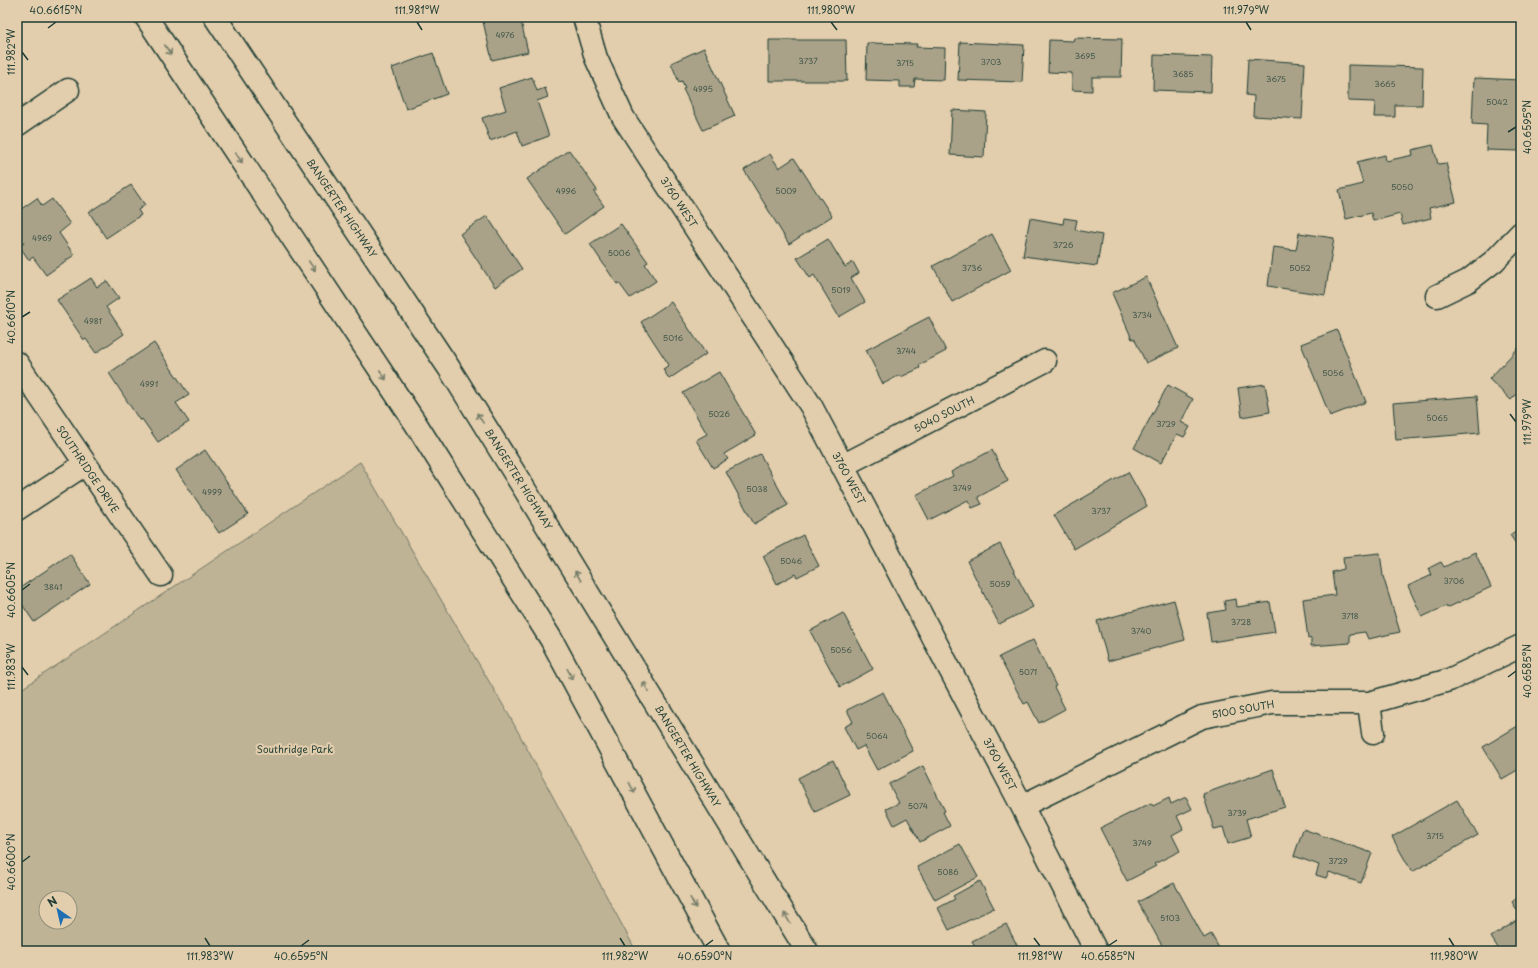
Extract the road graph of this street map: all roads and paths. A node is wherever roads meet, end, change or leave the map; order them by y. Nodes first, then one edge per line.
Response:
1 (146, 17) edge
2 (215, 17) edge
3 (584, 17) edge
4 (68, 90) dead end
5 (17, 125) edge
6 (1521, 233) edge
7 (1437, 296) dead end
8 (1045, 361) dead end
9 (17, 363) edge
10 (85, 464) junction
11 (842, 466) junction
12 (17, 509) edge
13 (161, 575) dead end
14 (1521, 646) edge
15 (1369, 703) junction
16 (1373, 733) dead end
17 (1022, 806) junction
18 (719, 951) edge
19 (807, 951) edge
20 (1096, 951) edge

1 -> 18 main road
19 -> 2 main road, BANGERTER HIGHWAY
3 - 11 main road, 3760 WEST
4 - 5 main road
6 - 7 main road
8 - 11 main road, 5040 SOUTH
9 - 10 main road, SOUTHRIDGE DRIVE
10 - 12 main road
10 - 13 main road, SOUTHRIDGE DRIVE
11 - 17 main road, 3760 WEST
14 - 15 main road, 5100 SOUTH
15 - 16 main road
15 - 17 main road, 5100 SOUTH
17 - 20 main road, 3760 WEST

